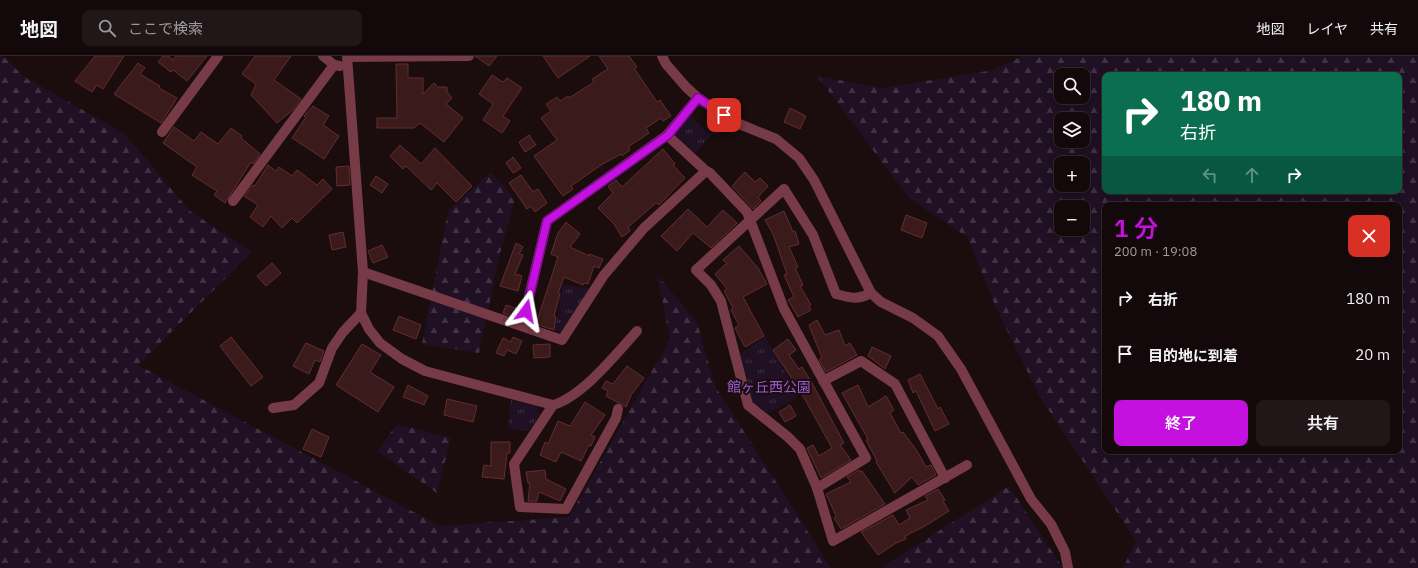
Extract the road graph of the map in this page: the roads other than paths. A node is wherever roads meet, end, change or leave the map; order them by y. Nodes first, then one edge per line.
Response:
1 (218, 56) edge
2 (323, 56) edge
3 (468, 56) edge
4 (662, 56) edge
5 (408, 57) edge
6 (347, 60) edge
7 (334, 65) junction
8 (698, 98) junction
9 (162, 132) dead end
10 (668, 135) junction
11 (706, 171) junction
12 (233, 201) dead end
13 (751, 220) junction
14 (363, 272) junction
15 (871, 293) junction
16 (361, 313) junction
17 (522, 326) junction
18 (636, 331) dead end
19 (823, 381) junction
20 (553, 405) junction
21 (273, 408) dead end
22 (618, 408) dead end
23 (967, 465) dead end
24 (945, 478) junction
25 (817, 488) junction
26 (1068, 568) edge

1 - 9 street
2 - 7 street
3 - 5 street
4 - 8 street
5 - 6 street
6 - 7 street
6 - 14 street
7 - 12 street
8 - 10 street
8 - 15 street
10 - 11 street
10 - 17 street
11 - 13 street
11 - 17 street
13 - 15 street
13 - 19 street
13 - 25 street
14 - 16 street
14 - 17 street
15 - 26 street
16 - 20 street
16 - 21 street
18 - 20 street
19 - 24 street
19 - 25 street
20 - 22 street
23 - 24 street
24 - 25 street

